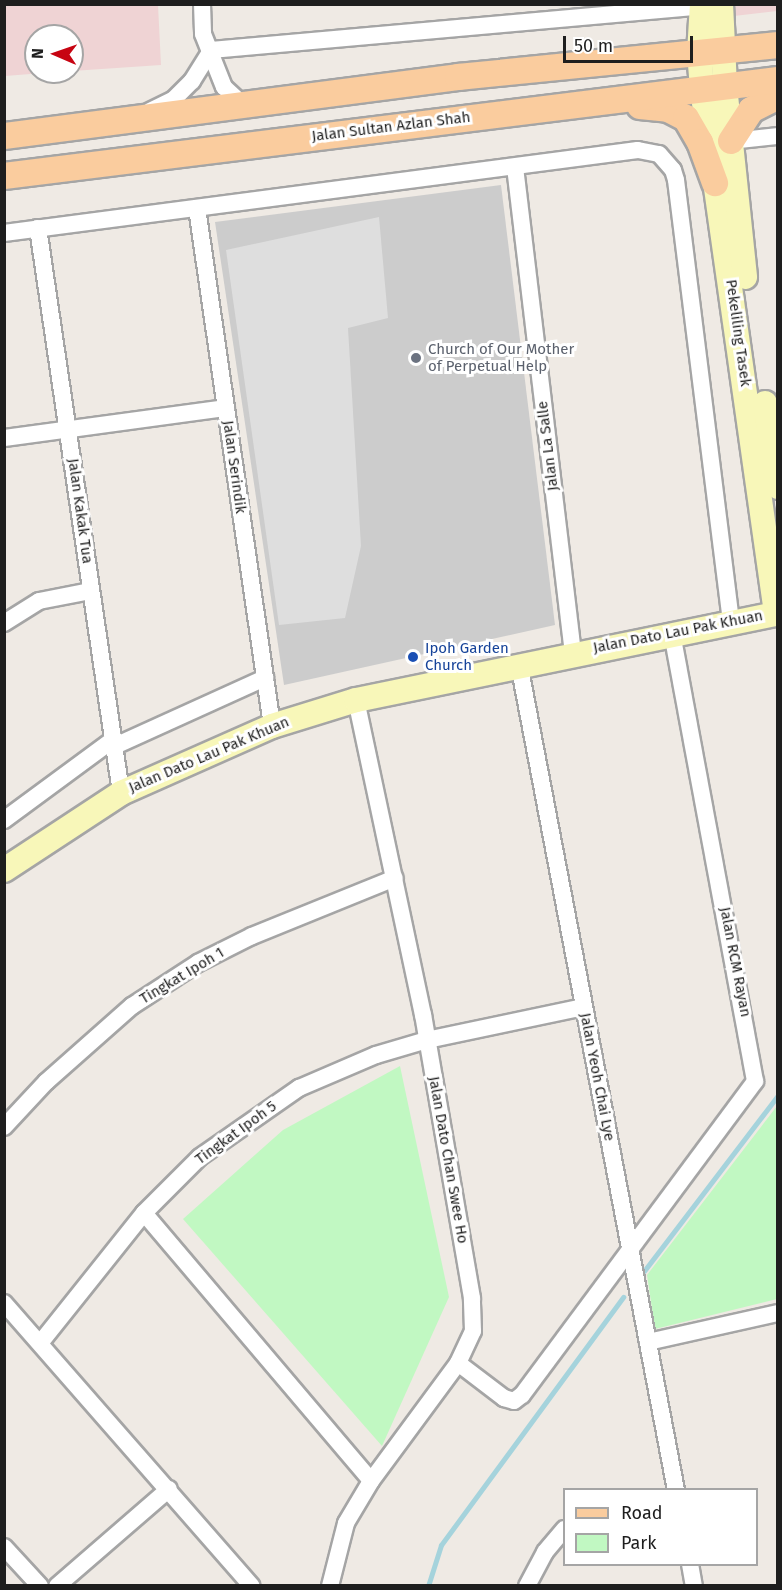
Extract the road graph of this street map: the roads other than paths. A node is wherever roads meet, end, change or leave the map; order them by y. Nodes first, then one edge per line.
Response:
1 (202, 4) edge
2 (709, 5) edge
3 (777, 45) edge
4 (211, 50) junction
5 (712, 70) junction
6 (777, 80) edge
7 (777, 96) edge
8 (241, 103) junction
9 (588, 103) junction
10 (139, 116) junction
11 (4, 136) edge
12 (777, 136) edge
13 (731, 141) junction
14 (515, 166) junction
15 (4, 176) edge
16 (715, 183) junction
17 (197, 208) junction
18 (38, 228) junction
19 (4, 233) edge
20 (225, 408) junction
21 (766, 427) edge
22 (68, 430) junction
23 (4, 438) edge
24 (777, 487) edge
25 (92, 591) junction
26 (777, 613) edge
27 (4, 622) edge
28 (731, 622) junction
29 (672, 634) junction
30 (573, 653) junction
31 (519, 664) junction
32 (265, 678) junction
33 (356, 700) junction
34 (272, 726) junction
35 (114, 743) junction
36 (121, 793) junction
37 (4, 820) edge
38 (7, 872) edge
39 (395, 878) junction
40 (584, 1007) junction
41 (427, 1040) junction
42 (4, 1127) edge
43 (144, 1213) junction
44 (631, 1253) junction
45 (4, 1303) edge
46 (777, 1313) edge
47 (42, 1342) junction
48 (648, 1342) junction
49 (458, 1364) junction
50 (371, 1481) junction
51 (676, 1488) edge
52 (170, 1489) junction
53 (563, 1530) edge
54 (4, 1547) edge
55 (690, 1566) edge
56 (532, 1582) edge
57 (40, 1586) edge
58 (57, 1586) edge
59 (252, 1586) edge
60 (330, 1586) edge
61 (694, 1586) edge

1 - 4 street
2 - 4 street
2 - 5 main road
3 - 5 main road, Jalan Sultan Azlan Shah
4 - 8 street
4 - 10 street
5 - 6 main road, Jalan Sultan Azlan Shah
5 - 8 main road, Jalan Sultan Azlan Shah
5 - 9 main road, Jalan Sultan Azlan Shah
5 - 13 main road, Pekeliling Tasek
5 - 16 main road, Pekeliling Tasek
7 - 13 main road
8 - 10 main road, Jalan Sultan Azlan Shah
9 - 15 main road, Jalan Sultan Azlan Shah
9 - 16 main road
10 - 11 main road, Jalan Sultan Azlan Shah
12 - 13 street
13 - 21 main road, Pekeliling Tasek
14 - 17 street
14 - 28 street
14 - 30 street, Jalan La Salle
16 - 21 main road, Pekeliling Tasek
17 - 18 street
17 - 20 street, Jalan Serindik
18 - 19 street
18 - 22 street, Jalan Kakak Tua
20 - 22 street
20 - 32 street, Jalan Serindik
21 - 24 main road, Pekeliling Tasek
21 - 26 main road, Pekeliling Tasek
22 - 23 street
22 - 25 street, Jalan Kakak Tua
25 - 27 street
25 - 35 street, Jalan Kakak Tua
26 - 28 main road, Jalan Dato Lau Pak Khuan
28 - 29 main road, Jalan Dato Lau Pak Khuan
29 - 30 main road, Jalan Dato Lau Pak Khuan
29 - 44 street, Jalan RCM Rayan
30 - 31 main road, Jalan Dato Lau Pak Khuan
31 - 33 main road, Jalan Dato Lau Pak Khuan
31 - 40 street, Jalan Yeoh Chai Lye
32 - 34 street, Jalan Serindik
32 - 35 street
33 - 34 main road, Jalan Dato Lau Pak Khuan
33 - 39 street, Jalan Dato Chan Swee Ho
34 - 36 main road, Jalan Dato Lau Pak Khuan
35 - 36 street, Jalan Kakak Tua
35 - 37 street
36 - 38 main road, Jalan Dato Lau Pak Khuan
39 - 41 street, Jalan Dato Chan Swee Ho
39 - 42 street, Tingkat Ipoh 1
40 - 41 street, Tingkat Ipoh 5
40 - 44 street, Jalan Yeoh Chai Lye
41 - 43 street, Tingkat Ipoh 5
41 - 49 street, Jalan Dato Chan Swee Ho
43 - 47 street, Tingkat Ipoh 5
43 - 50 street
44 - 48 street, Jalan Yeoh Chai Lye
44 - 49 street, Jalan RCM Rayan
45 - 47 street
46 - 48 street
47 - 52 street
48 - 51 street, Jalan Yeoh Chai Lye
49 - 50 street, Jalan Dato Chan Swee Ho
50 - 60 street, Jalan Dato Chan Swee Ho
52 - 58 street
52 - 59 street
53 - 56 street
54 - 57 street
55 - 61 street

